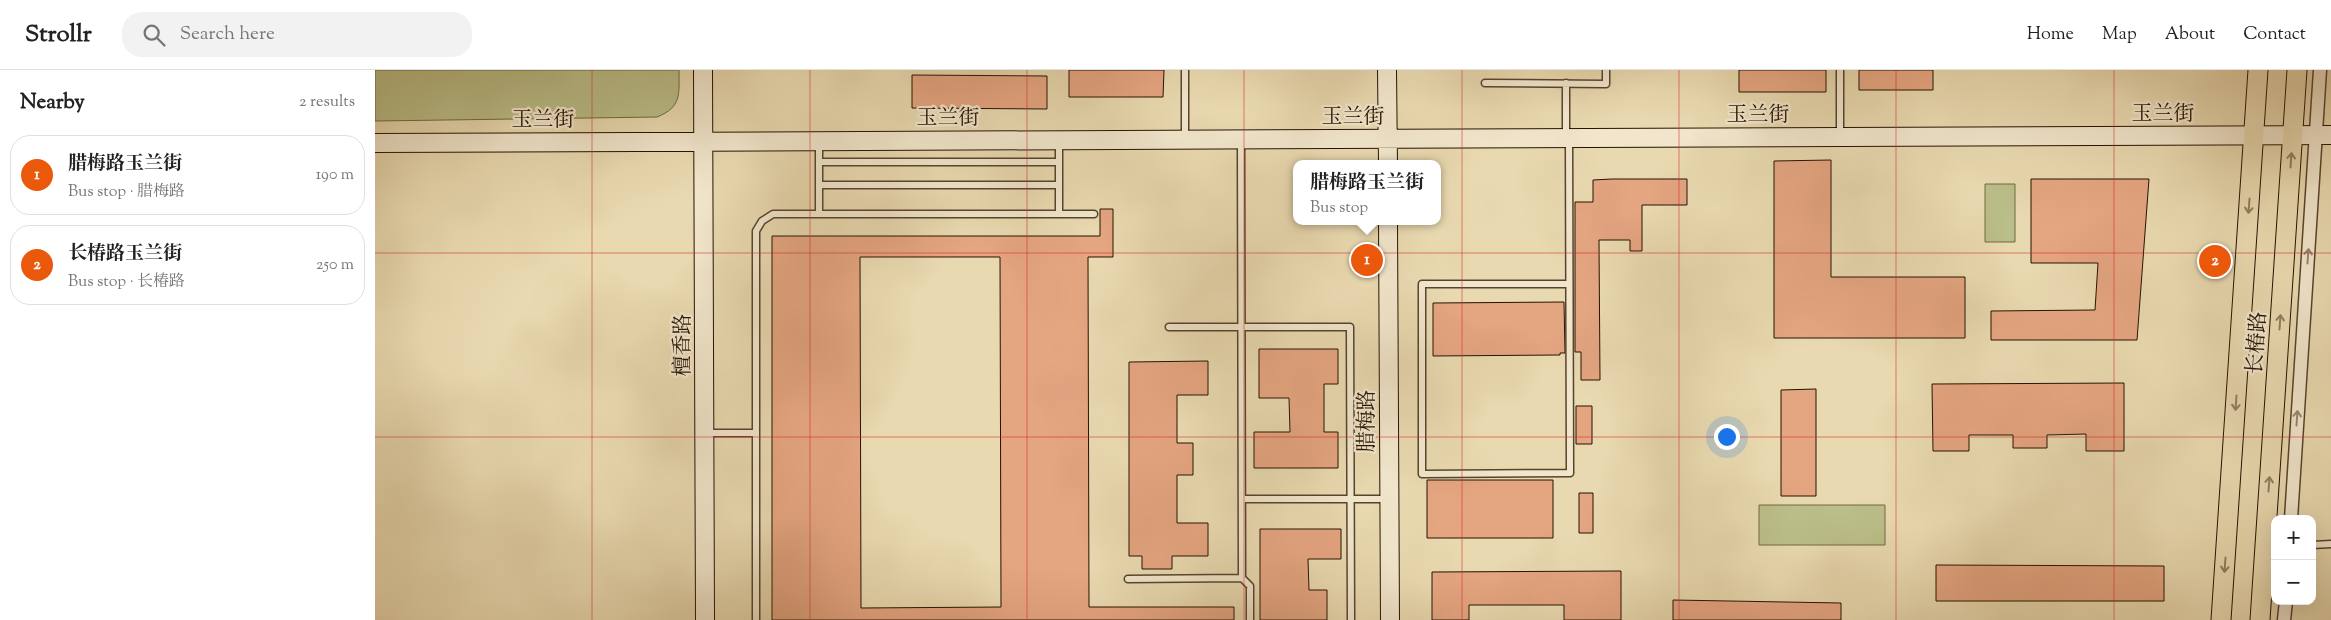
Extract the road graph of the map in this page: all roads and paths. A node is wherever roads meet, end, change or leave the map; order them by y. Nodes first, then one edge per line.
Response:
1 (703, 70) edge
2 (1185, 70) edge
3 (1387, 70) edge
4 (1606, 70) edge
5 (1840, 70) edge
6 (2258, 70) edge
7 (2297, 70) edge
8 (2320, 70) edge
9 (1485, 83) dead end
10 (1566, 83) junction
11 (2253, 135) junction
12 (2292, 135) junction
13 (2323, 135) edge
14 (1840, 136) junction
15 (1567, 137) junction
16 (1241, 138) junction
17 (1388, 138) junction
18 (1185, 139) junction
19 (819, 140) junction
20 (1059, 140) junction
21 (703, 141) junction
22 (375, 142) edge
23 (1388, 160) edge
24 (819, 162) junction
25 (1059, 162) junction
26 (819, 185) junction
27 (1059, 185) junction
28 (819, 214) junction
29 (1059, 214) junction
30 (1094, 214) dead end
31 (1388, 225) edge
32 (1569, 284) junction
33 (1169, 327) dead end
34 (1241, 327) junction
35 (705, 433) junction
36 (756, 433) junction
37 (1242, 499) junction
38 (1351, 499) junction
39 (1389, 499) junction
40 (2291, 515) edge
41 (2316, 544) edge
42 (2331, 544) edge
43 (1242, 578) junction
44 (1128, 579) dead end
45 (2286, 605) edge
46 (705, 620) edge
47 (756, 620) edge
48 (1250, 620) edge
49 (1351, 620) edge
50 (1390, 620) edge
51 (2221, 620) edge
52 (2260, 620) edge
53 (2284, 620) edge

1 - 21 street, 檀香路
2 - 18 lane
3 - 17 street
4 - 10 lane
5 - 14 lane
6 - 11 main road, 长椿路
7 - 12 main road, 长椿路
8 - 13 street
9 - 10 lane
10 - 15 lane
11 - 12 street, 玉兰街
11 - 14 street, 玉兰街
11 -> 51 main road, 长椿路
12 - 13 street, 玉兰街
52 -> 12 main road, 长椿路
40 -> 13 street
14 - 15 street, 玉兰街
15 - 17 street, 玉兰街
15 - 32 lane
16 - 17 street, 玉兰街
16 - 18 street, 玉兰街
16 - 34 lane
17 - 23 street
18 - 20 street, 玉兰街
19 - 20 street, 玉兰街
19 - 21 street, 玉兰街
19 - 24 lane
20 - 25 lane
21 - 22 street, 玉兰街
21 - 35 street, 檀香路
24 - 25 lane
24 - 26 lane
25 - 27 lane
26 - 27 lane
26 - 28 lane
27 - 29 lane
28 - 29 lane
28 - 36 lane
29 - 30 lane
31 - 39 street, 腊梅路
32 - 32 lane
33 - 34 lane
34 - 37 lane
34 - 38 lane
35 - 36 lane
35 - 46 street, 檀香路
36 - 47 lane
37 - 38 lane
37 - 43 lane
38 - 39 lane
38 - 49 lane
39 - 50 street, 腊梅路
41 - 42 lane
43 - 44 lane
43 - 48 lane
45 - 53 street

